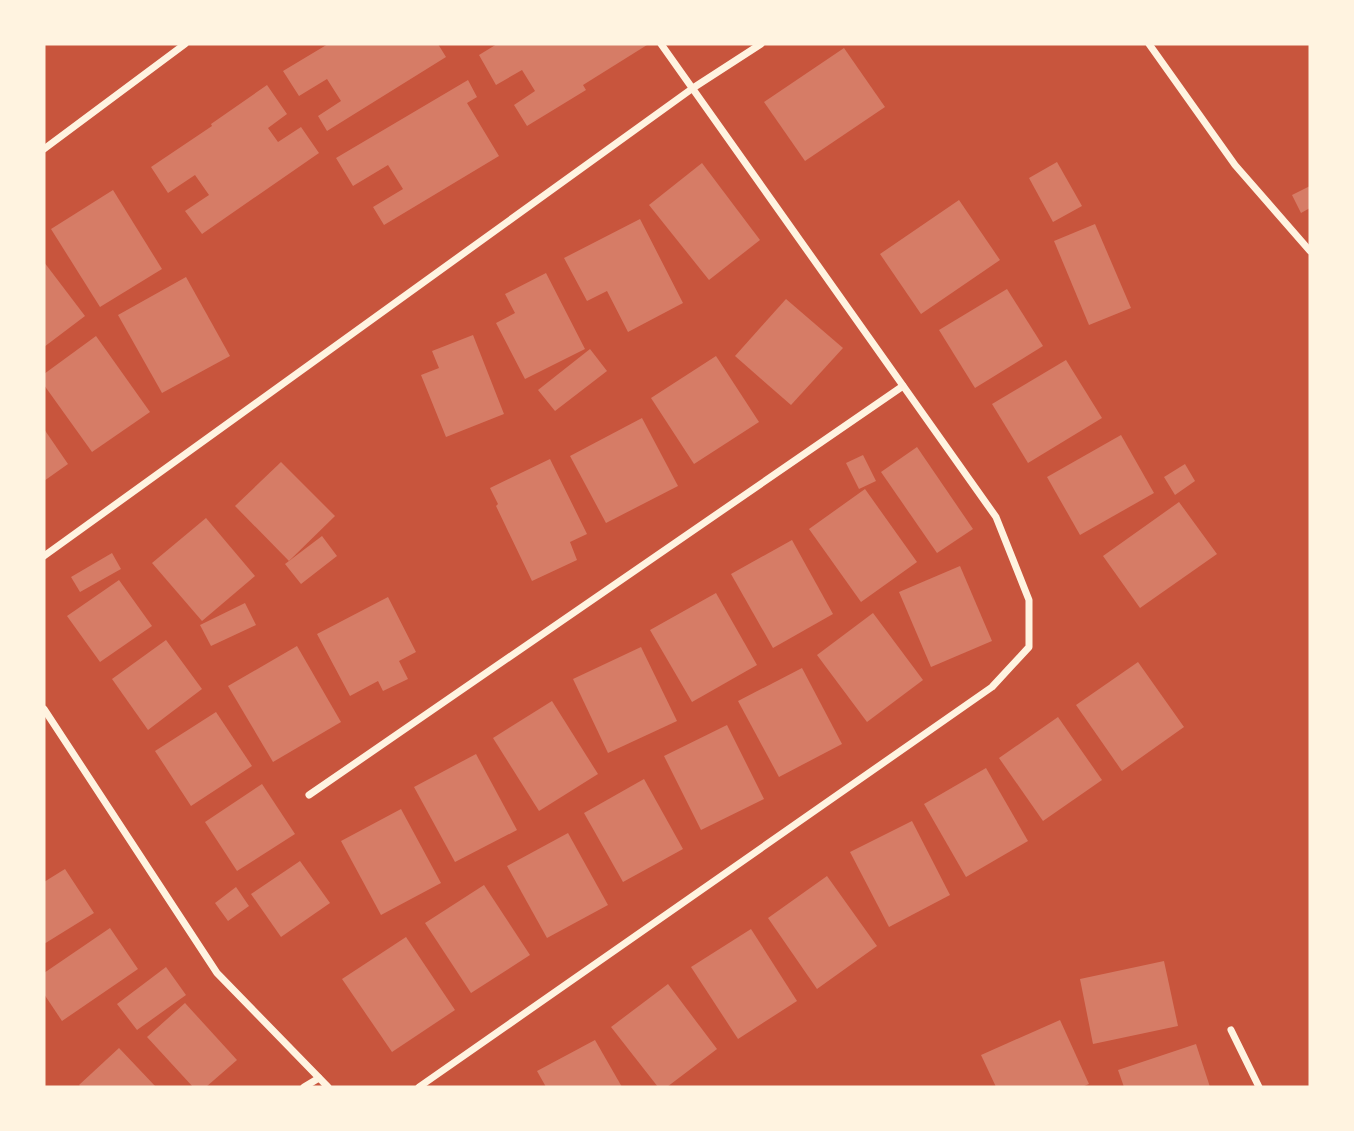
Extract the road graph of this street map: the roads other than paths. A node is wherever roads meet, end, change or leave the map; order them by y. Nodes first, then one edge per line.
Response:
1 (185, 44) edge
2 (662, 44) edge
3 (761, 44) edge
4 (1149, 44) edge
5 (693, 88) junction
6 (44, 149) edge
7 (1310, 251) edge
8 (903, 386) junction
9 (44, 556) edge
10 (44, 709) edge
11 (310, 795) dead end
12 (1231, 1030) dead end
13 (319, 1078) junction
14 (304, 1087) edge
15 (328, 1087) edge
16 (419, 1087) edge
17 (1259, 1087) edge

1 - 6 street
2 - 5 street
3 - 5 street
4 - 7 street
5 - 8 street
5 - 9 street
8 - 11 street
8 - 16 street
10 - 13 street
12 - 17 street
13 - 14 street
13 - 15 street

